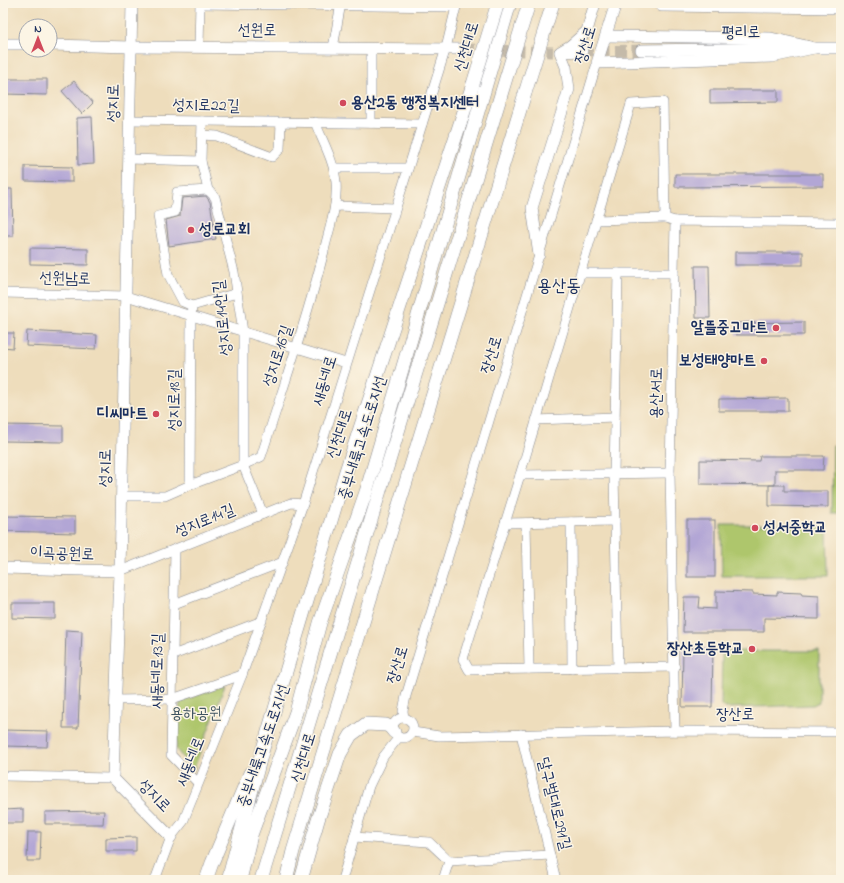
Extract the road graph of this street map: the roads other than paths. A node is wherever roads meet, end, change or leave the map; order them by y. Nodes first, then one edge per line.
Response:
1 (132, 3) edge
2 (200, 3) edge
3 (510, 3) edge
4 (529, 3) edge
5 (553, 3) edge
6 (595, 3) edge
7 (616, 3) edge
8 (662, 3) edge
9 (255, 4) edge
10 (341, 4) edge
11 (497, 4) edge
12 (367, 5) edge
13 (412, 5) edge
14 (456, 5) edge
15 (718, 5) edge
16 (765, 6) edge
17 (806, 6) edge
18 (841, 9) edge
19 (606, 36) junction
20 (3, 44) edge
21 (18, 44) edge
22 (58, 45) edge
23 (131, 47) junction
24 (199, 47) junction
25 (333, 48) junction
26 (371, 48) junction
27 (446, 48) junction
28 (814, 48) junction
29 (841, 48) edge
30 (464, 49) tunnel mouth
31 (641, 50) tunnel mouth
32 (582, 51) tunnel mouth
33 (556, 52) junction
34 (597, 63) junction
35 (130, 120) junction
36 (202, 121) junction
37 (281, 122) junction
38 (315, 122) junction
39 (371, 123) junction
40 (422, 124) junction
41 (202, 135) junction
42 (129, 159) junction
43 (201, 161) junction
44 (334, 168) junction
45 (408, 168) junction
46 (208, 190) junction
47 (335, 206) junction
48 (395, 208) junction
49 (665, 218) junction
50 (596, 220) junction
51 (675, 221) junction
52 (841, 223) edge
53 (539, 255) junction
54 (581, 272) junction
55 (618, 273) junction
56 (674, 273) junction
57 (3, 293) edge
58 (237, 293) junction
59 (126, 296) junction
60 (192, 306) junction
61 (191, 316) junction
62 (243, 332) junction
63 (296, 348) junction
64 (346, 363) junction
65 (615, 417) junction
66 (536, 420) junction
67 (243, 465) junction
68 (670, 473) junction
69 (614, 474) junction
70 (520, 475) junction
71 (190, 485) junction
72 (122, 496) junction
73 (303, 504) junction
74 (263, 514) junction
75 (615, 521) junction
76 (526, 522) junction
77 (571, 522) junction
78 (505, 523) junction
79 (175, 549) junction
80 (282, 562) junction
81 (3, 568) edge
82 (120, 571) junction
83 (174, 604) junction
84 (262, 620) junction
85 (173, 655) junction
86 (675, 667) junction
87 (572, 668) junction
88 (618, 668) junction
89 (529, 669) junction
90 (242, 675) junction
91 (172, 699) junction
92 (116, 700) junction
93 (404, 718) junction
94 (675, 731) junction
95 (413, 732) junction
96 (841, 732) edge
97 (396, 734) junction
98 (521, 734) junction
99 (262, 752) junction
100 (3, 776) edge
101 (113, 778) junction
102 (198, 784) junction
103 (171, 837) junction
104 (354, 837) junction
105 (550, 855) junction
106 (449, 861) junction
107 (155, 880) edge
108 (206, 880) edge
109 (228, 880) edge
110 (240, 880) edge
111 (261, 880) edge
112 (286, 880) edge
113 (301, 880) edge
114 (342, 880) edge
115 (443, 880) edge
116 (556, 880) edge

1 - 23 main road, 성지로
2 - 9 street
2 - 24 street
3 - 110 highway, 중부내륙고속도로지선
4 - 111 highway, 중부내륙고속도로지선
5 - 112 highway, 신천대로, bridge
6 - 33 main road
7 - 19 main road, 장산로
8 - 15 street
9 - 10 street
10 - 12 street
10 - 25 street
11 - 99 highway, 신천대로, bridge
12 - 13 street
13 - 14 street
14 - 27 street, 새동네로
15 - 16 street
16 - 17 street
17 - 18 street
19 - 28 main road
19 - 34 main road, 장산로
20 - 21 main road
22 - 23 main road, 선원로
23 - 24 main road, 선원로
23 - 35 main road, 성지로
24 - 25 main road, 선원로
25 - 26 main road, 선원로
26 - 27 main road, 선원로
26 - 39 street
27 - 30 main road, 선원로
27 - 40 street, 새동네로
28 - 29 main road, 평리로
28 - 31 main road, 평리로
28 - 34 main road
32 - 33 main road
33 - 53 main road
34 - 53 street, 장산로
35 - 36 street, 성지로22길
35 - 42 main road, 성지로
36 - 37 street, 성지로22길
36 - 41 street, 성지로14안길
37 - 38 street, 성지로22길
37 - 41 street, 성지로22길
38 - 39 street, 성지로22길
38 - 44 street, 성지로16길
39 - 40 street, 성지로22길
40 - 45 street, 새동네로
41 - 43 street, 성지로14안길
42 - 43 street
42 - 59 main road, 성지로
43 - 46 street, 성지로14안길
44 - 45 street
44 - 47 street, 성지로16길
45 - 48 street, 새동네로
46 - 58 street, 성지로14안길
46 - 60 street
47 - 48 street
47 - 63 street, 성지로16길
48 - 64 street, 새동네로
49 - 50 street
49 - 50 street
49 - 51 street
50 - 54 street
51 - 52 street
51 - 56 street, 용산서로
53 - 93 street, 장산로
54 - 55 street
54 - 66 street
55 - 56 street
55 - 65 street
56 - 68 street, 용산서로
57 - 59 street, 선원남로
58 - 60 street
58 - 62 street, 성지로14안길
59 - 61 street
59 - 72 main road, 성지로
60 - 61 street, 성지로18길
61 - 62 street
61 - 71 street, 성지로18길
62 - 63 street
62 - 67 street, 성지로14안길
63 - 64 street
63 - 67 street, 성지로16길
64 - 73 street, 새동네로
65 - 66 street
65 - 69 street
66 - 70 street
67 - 71 street, 성지로16길
67 - 74 street, 성지로14안길
68 - 69 street
68 - 86 street, 용산서로
69 - 70 street
69 - 75 street
70 - 78 street
71 - 72 street, 성지로16길
72 - 82 main road, 성지로
73 - 74 street, 성지로14길
73 - 80 street, 새동네로
74 - 79 street, 성지로14길
75 - 77 street
75 - 88 street
76 - 77 street
76 - 78 street
76 - 89 street
77 - 87 street
78 - 89 street
79 - 82 street, 성지로14길
79 - 83 street, 새동네로13길
80 - 83 street
80 - 84 street, 새동네로
81 - 82 main road, 이곡공원로
82 - 92 main road, 성지로
83 - 85 street, 새동네로13길
84 - 85 street
84 - 90 street, 새동네로
85 - 91 street, 새동네로13길
86 - 88 street
86 - 94 street, 용산서로
87 - 88 street
87 - 89 street
90 - 91 street
90 - 102 street, 새동네로
91 - 92 street
91 - 102 street, 새동네로13길
92 - 101 main road, 성지로
93 - 95 street
93 - 97 street
94 - 96 street, 장산로
94 - 98 street, 장산로
95 - 97 street
95 - 98 street, 장산로
97 - 104 street
97 - 113 highway
98 - 105 street, 달구벌대로291길
99 - 108 highway
99 - 109 highway, 신천대로
100 - 101 street, 성지로
101 - 103 main road, 성지로
102 - 103 street, 새동네로
103 - 107 street, 새동네로
104 - 106 street
104 - 114 street
105 - 106 street
105 - 116 street, 달구벌대로291길
106 - 115 street

